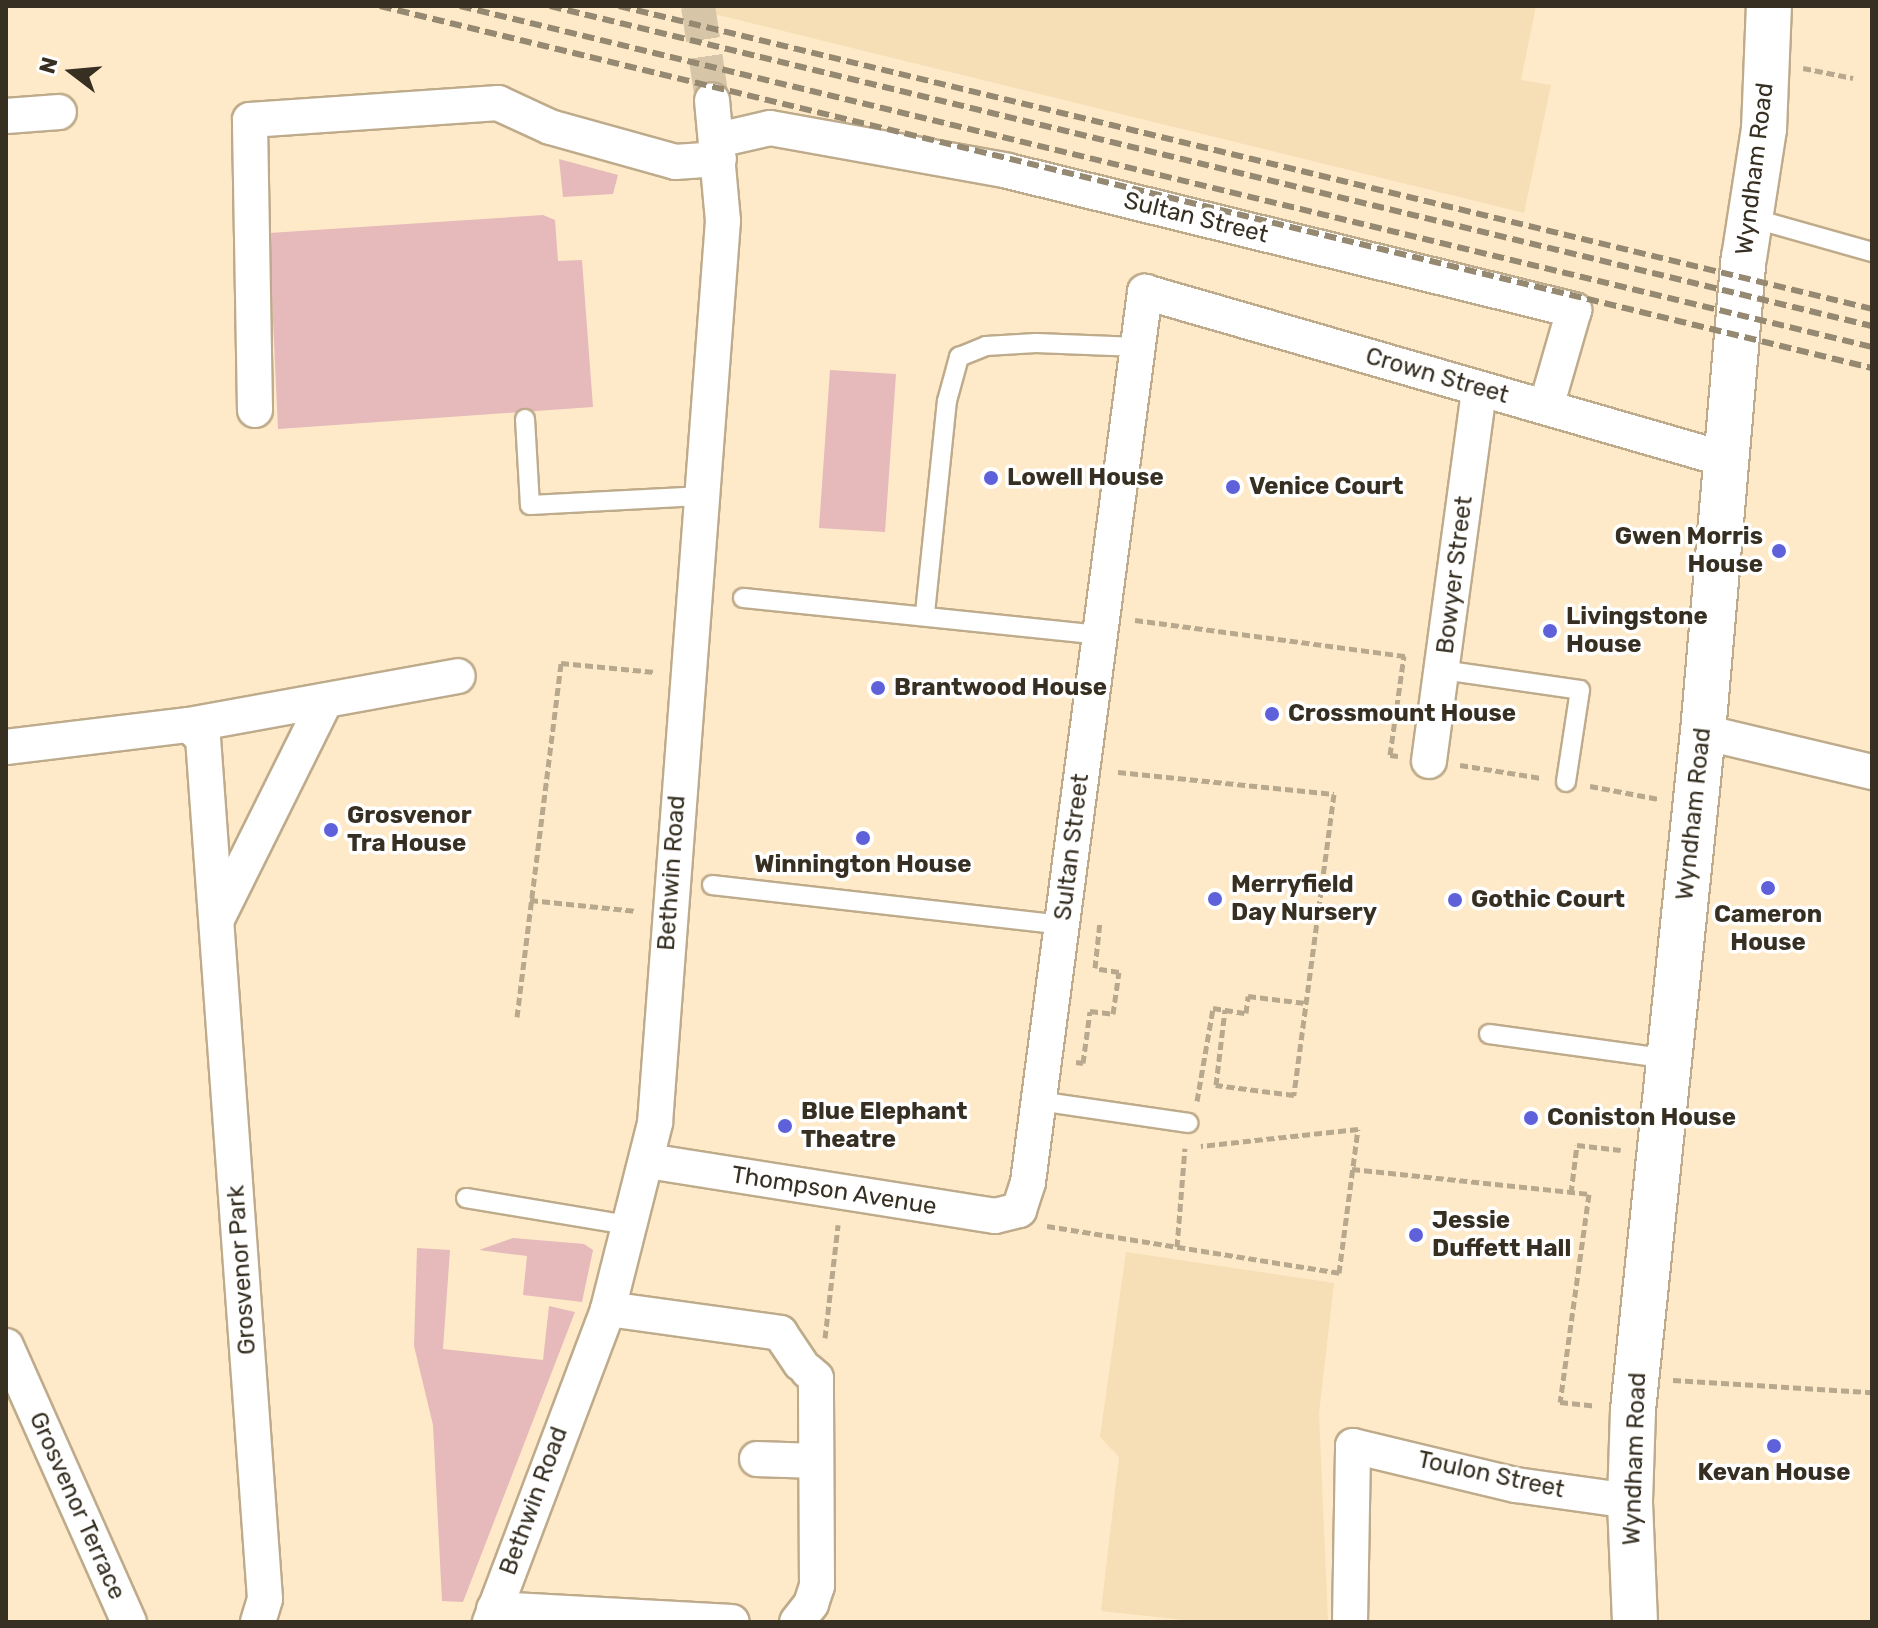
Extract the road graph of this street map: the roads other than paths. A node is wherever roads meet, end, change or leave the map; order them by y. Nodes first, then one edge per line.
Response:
1 (1769, 6) edge
2 (712, 100) tunnel mouth
3 (59, 112) dead end
4 (6, 116) edge
5 (718, 149) junction
6 (1752, 218) junction
7 (1872, 252) edge
8 (1145, 292) joint
9 (1138, 347) junction
10 (1479, 389) junction
11 (1546, 407) junction
12 (255, 410) dead end
13 (525, 419) dead end
14 (1728, 460) junction
15 (700, 496) junction
16 (743, 598) dead end
17 (925, 613) junction
18 (1101, 625) junction
19 (1443, 666) junction
20 (458, 676) dead end
21 (325, 701) junction
22 (189, 725) junction
23 (1703, 732) junction
24 (6, 747) edge
25 (1429, 761) dead end
26 (1872, 772) edge
27 (1566, 782) road end
28 (712, 885) dead end
29 (218, 917) junction
30 (1062, 925) junction
31 (1489, 1034) dead end
32 (1669, 1059) junction
33 (1038, 1101) junction
34 (1188, 1123) road end
35 (648, 1161) junction
36 (466, 1198) dead end
37 (1019, 1210) joint
38 (633, 1226) junction
39 (608, 1309) junction
40 (6, 1346) edge
41 (757, 1459) dead end
42 (816, 1461) junction
43 (1630, 1501) junction
44 (492, 1616) edge
45 (129, 1622) edge
46 (258, 1622) edge
47 (732, 1622) edge
48 (797, 1622) edge
49 (1350, 1622) edge
50 (1635, 1622) edge

1 - 6 street, Wyndham Road
2 - 5 street, Bethwin Road
3 - 4 street
5 - 11 street, Sultan Street
5 - 12 street
5 - 15 street, Bethwin Road
6 - 7 lane
6 - 14 street, Wyndham Road
8 - 9 street, Sultan Street
8 - 10 street, Crown Street
9 - 17 lane
9 - 18 street, Sultan Street
10 - 11 street, Crown Street
10 - 19 street, Bowyer Street
11 - 14 street, Crown Street
13 - 15 lane
14 - 23 street, Wyndham Road
15 - 35 street, Bethwin Road
16 - 17 lane
17 - 18 lane
18 - 30 street, Sultan Street
19 - 25 street, Bowyer Street
19 - 27 lane
20 - 21 street
21 - 22 street
21 - 29 street
22 - 24 street
22 - 29 street, Grosvenor Park
23 - 26 street
23 - 32 street, Wyndham Road
28 - 30 lane
29 - 46 street, Grosvenor Park
30 - 33 street, Sultan Street
31 - 32 lane
32 - 43 street, Wyndham Road
33 - 34 lane
33 - 37 street, Sultan Street
35 - 37 street, Thompson Avenue
35 - 38 street, Bethwin Road
36 - 38 lane
38 - 39 street, Bethwin Road
39 - 42 street
39 - 44 street, Bethwin Road
40 - 45 street, Grosvenor Terrace
41 - 42 street
42 - 48 street
43 - 49 street, Toulon Street
43 - 50 street, Wyndham Road
44 - 47 street

